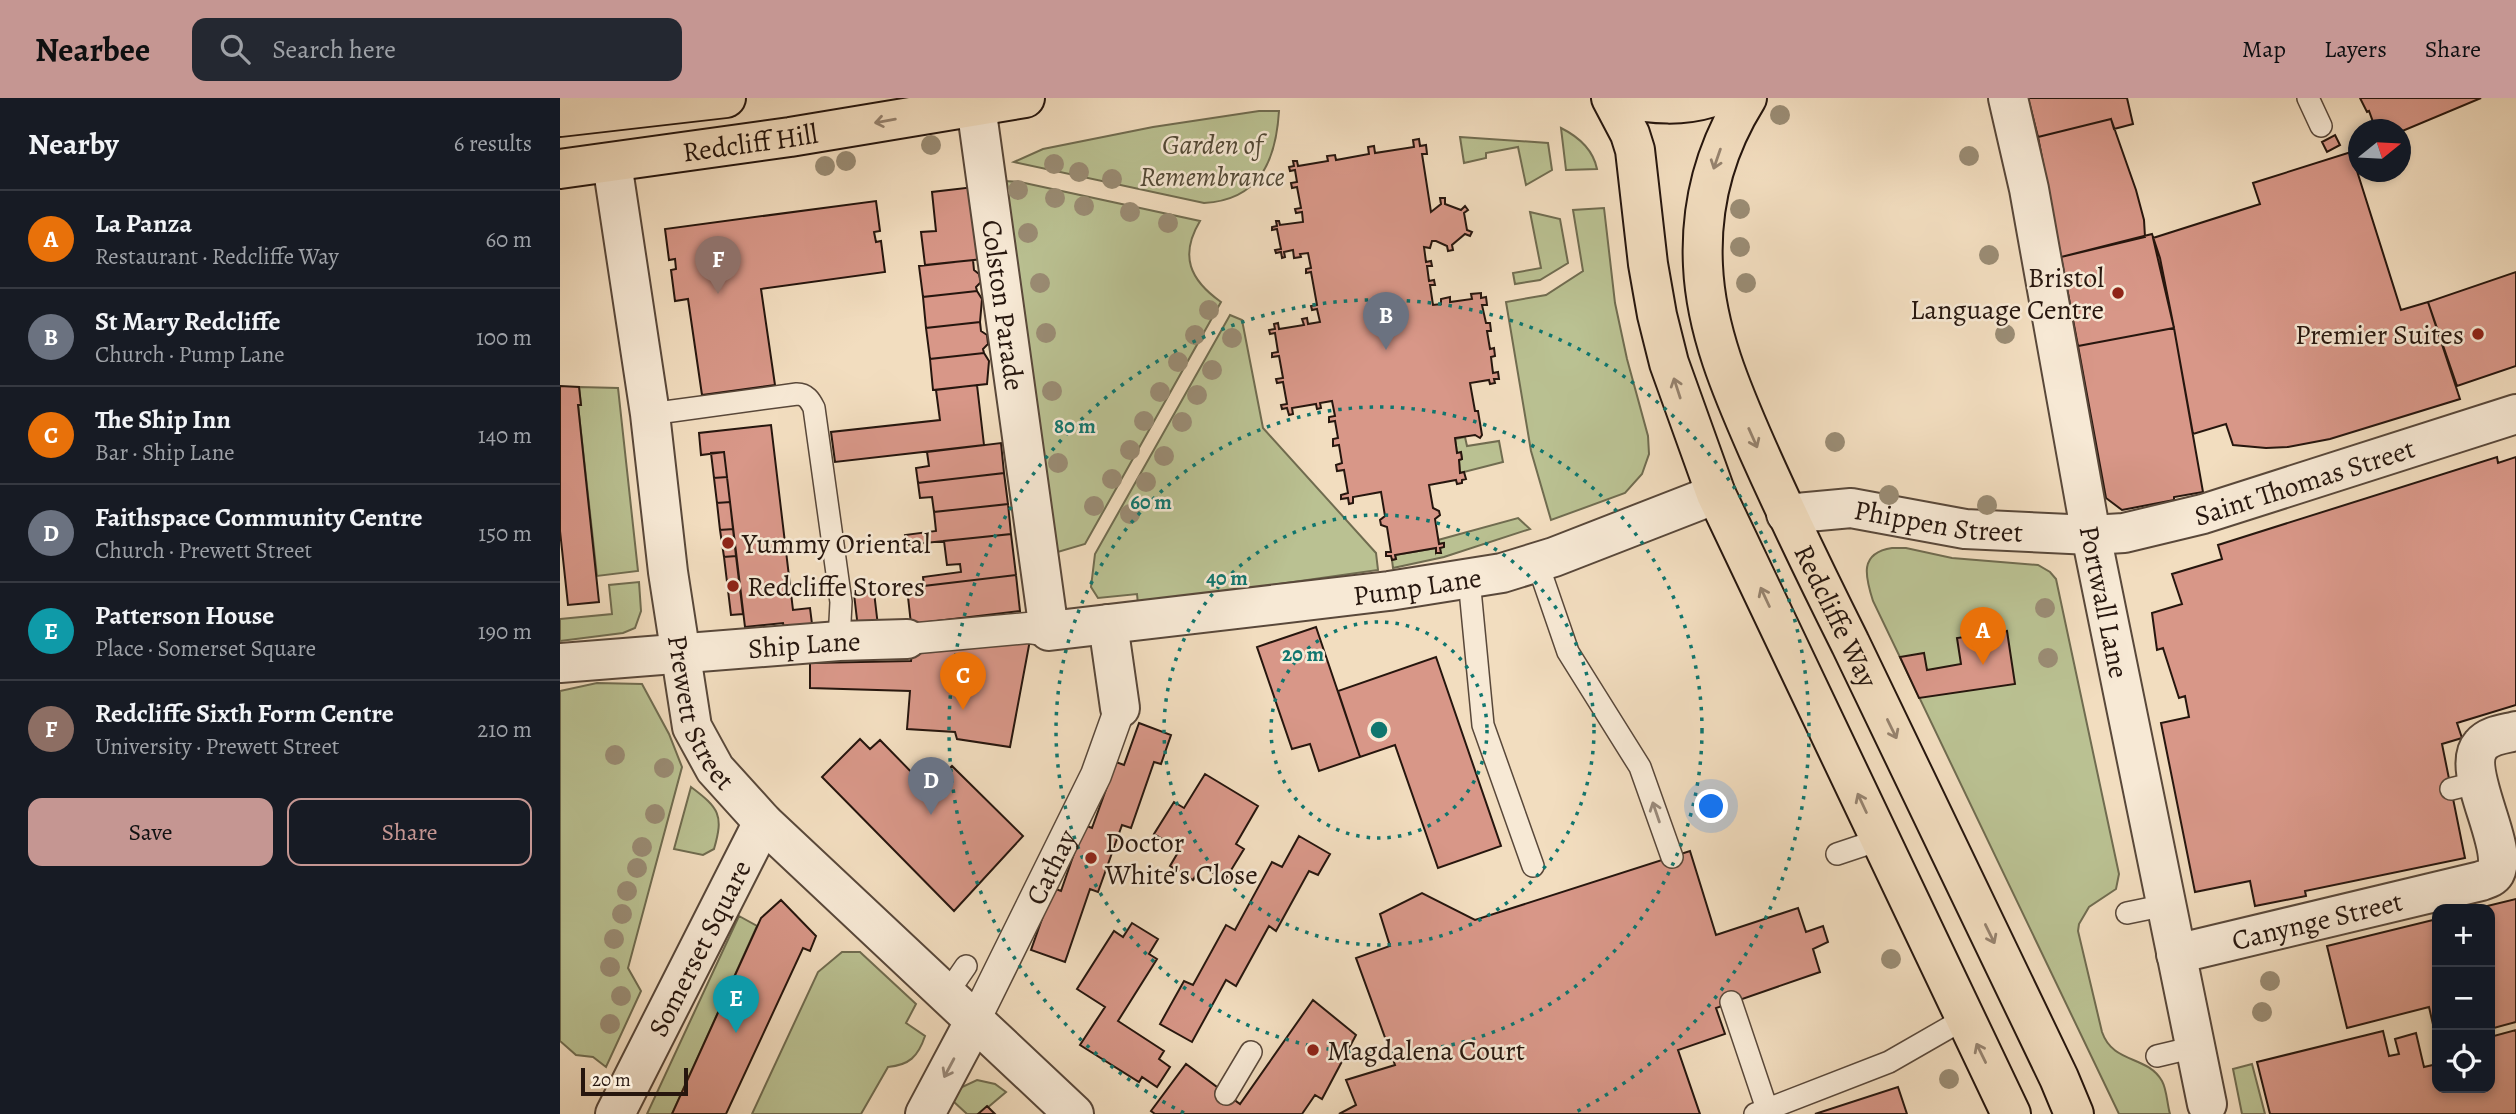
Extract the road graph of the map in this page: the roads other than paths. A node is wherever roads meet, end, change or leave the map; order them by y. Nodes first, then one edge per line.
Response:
1 (726, 98) edge
2 (1024, 98) edge
3 (1611, 98) edge
4 (1627, 98) edge
5 (1709, 98) edge
6 (1746, 98) edge
7 (2008, 98) edge
8 (2308, 98) edge
9 (976, 106) junction
10 (560, 117) edge
11 (2321, 127) dead end
12 (612, 163) junction
13 (560, 169) edge
14 (650, 414) junction
15 (2516, 414) edge
16 (1716, 494) junction
17 (1786, 514) junction
18 (2091, 535) junction
19 (1537, 562) junction
20 (1469, 579) junction
21 (1108, 624) junction
22 (1049, 631) junction
23 (907, 639) joint
24 (839, 641) junction
25 (680, 654) junction
26 (560, 663) edge
27 (1120, 708) joint
28 (2516, 731) edge
29 (763, 822) junction
30 (1879, 840) junction
31 (1837, 854) dead end
32 (1671, 857) dead end
33 (1533, 866) dead end
34 (2166, 905) junction
35 (2127, 913) dead end
36 (2176, 954) junction
37 (1731, 1002) dead end
38 (1964, 1019) junction
39 (974, 1022) junction
40 (2196, 1047) junction
41 (1251, 1052) dead end
42 (2157, 1056) dead end
43 (1226, 1094) dead end
44 (2207, 1104) dead end
45 (1761, 1111) edge
46 (615, 1114) edge
47 (925, 1114) edge
48 (1074, 1114) edge
49 (2011, 1114) edge
50 (2074, 1114) edge

1 - 10 main road, Redcliff Hill
2 - 9 main road, Redcliff Hill
16 -> 3 main road, Redcliffe Way
4 - 5 main road
6 -> 17 main road, Redcliffe Way
7 - 18 street, Portwall Lane
8 - 11 lane
9 -> 12 main road, Redcliff Hill
9 - 22 street, Colston Parade
12 - 13 main road, Redcliff Hill
12 - 14 street, Prewett Street
14 - 24 lane
14 - 25 street, Prewett Street
15 - 18 street, Saint Thomas Street
16 - 19 street, Pump Lane
30 -> 16 main road, Redcliffe Way
17 - 18 street, Phippen Street
17 -> 50 main road, Redcliffe Way
18 - 34 street, Portwall Lane
19 - 20 street, Pump Lane
32 -> 19 lane
20 - 21 street, Pump Lane
20 - 33 lane
21 - 22 street, Pump Lane
21 - 27 street
22 - 23 street, Ship Lane
23 - 24 street, Ship Lane
24 - 25 street, Ship Lane
25 - 26 street, Ship Lane
25 - 29 street, Prewett Street
27 - 39 street, Cathay
28 - 36 street, Canynge Street
29 - 39 street, Prewett Street
29 - 46 street, Somerset Square
30 - 31 lane
30 - 38 main road, Redcliffe Way
34 - 35 lane
34 - 36 street, Portwall Lane
36 - 40 street, Portwall Lane
37 - 45 lane
38 - 45 lane
49 -> 38 main road, Redcliffe Way
39 -> 47 street
39 - 48 street, Prewett Street
40 - 42 lane
40 - 44 street, Portwall Lane
41 - 43 lane

